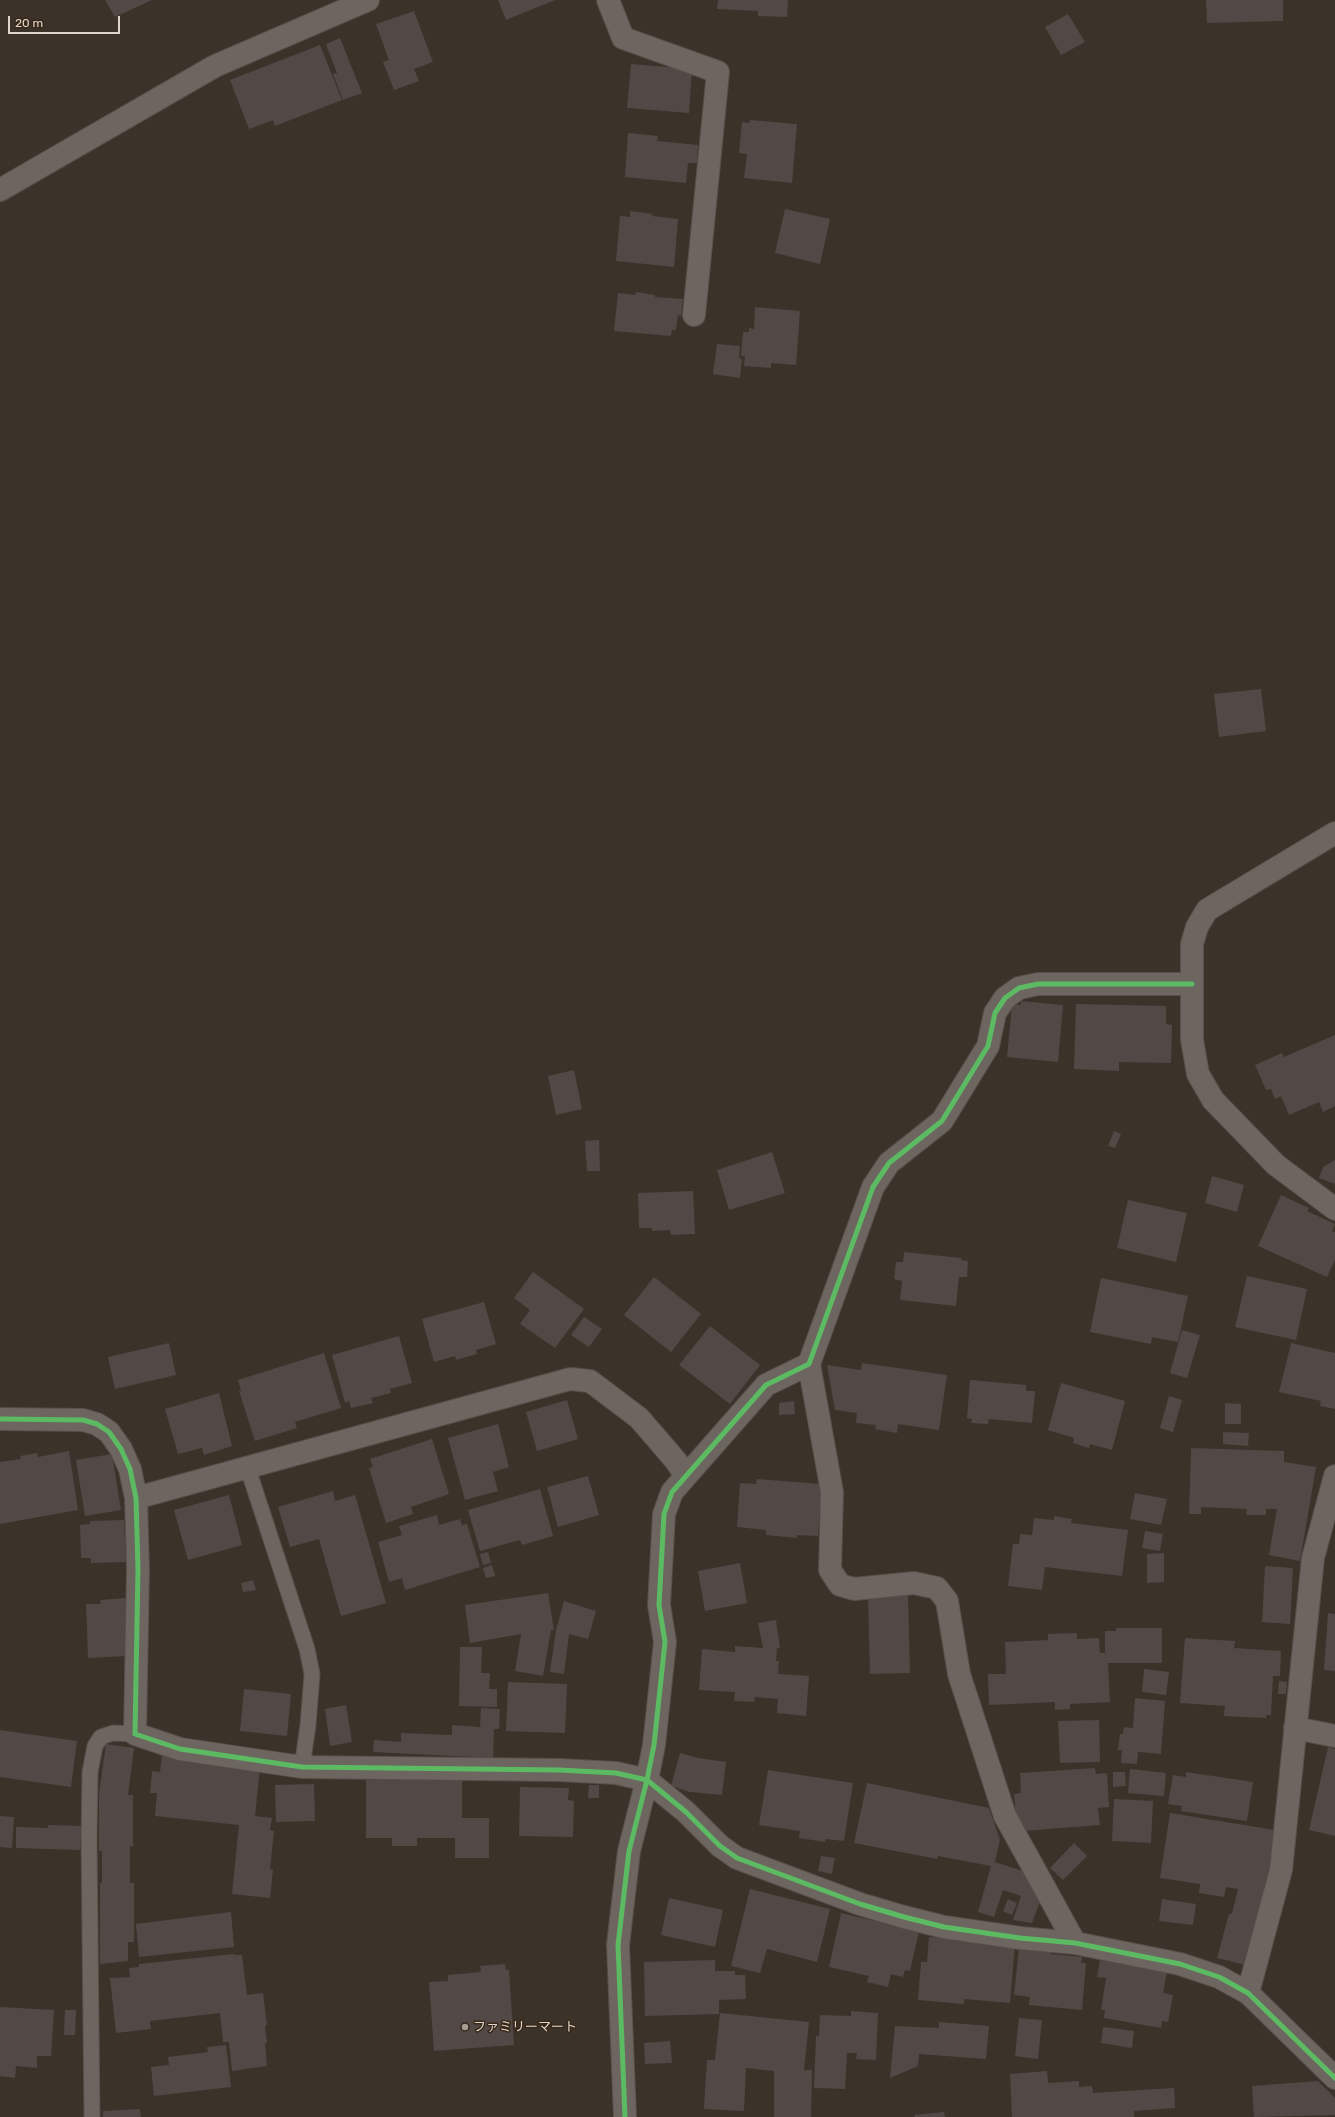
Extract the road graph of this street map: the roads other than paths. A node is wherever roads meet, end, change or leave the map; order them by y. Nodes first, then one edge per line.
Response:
1 (368, 0) edge
2 (608, 0) edge
3 (0, 190) edge
4 (694, 315) dead end
5 (1335, 833) edge
6 (1192, 984) junction
7 (1335, 1209) edge
8 (808, 1364) junction
9 (0, 1419) edge
10 (248, 1469) junction
11 (686, 1476) junction
12 (1335, 1476) edge
13 (136, 1498) junction
14 (1295, 1728) junction
15 (135, 1734) junction
16 (1335, 1736) edge
17 (302, 1767) junction
18 (647, 1780) junction
19 (1075, 1943) junction
20 (1248, 1993) junction
21 (1335, 2078) edge
22 (92, 2117) edge
23 (625, 2117) edge

1 - 3 street
2 - 4 street
5 - 6 street
6 - 7 street
6 - 8 street
8 - 11 street
8 - 19 street
9 - 13 street
10 - 11 street
10 - 13 street
10 - 17 lane
11 - 18 street
12 - 14 street
13 - 15 street
14 - 16 street
14 - 20 street
15 - 17 street
15 - 22 lane
17 - 18 street
18 - 19 street
18 - 23 street
19 - 20 street
20 - 21 street

